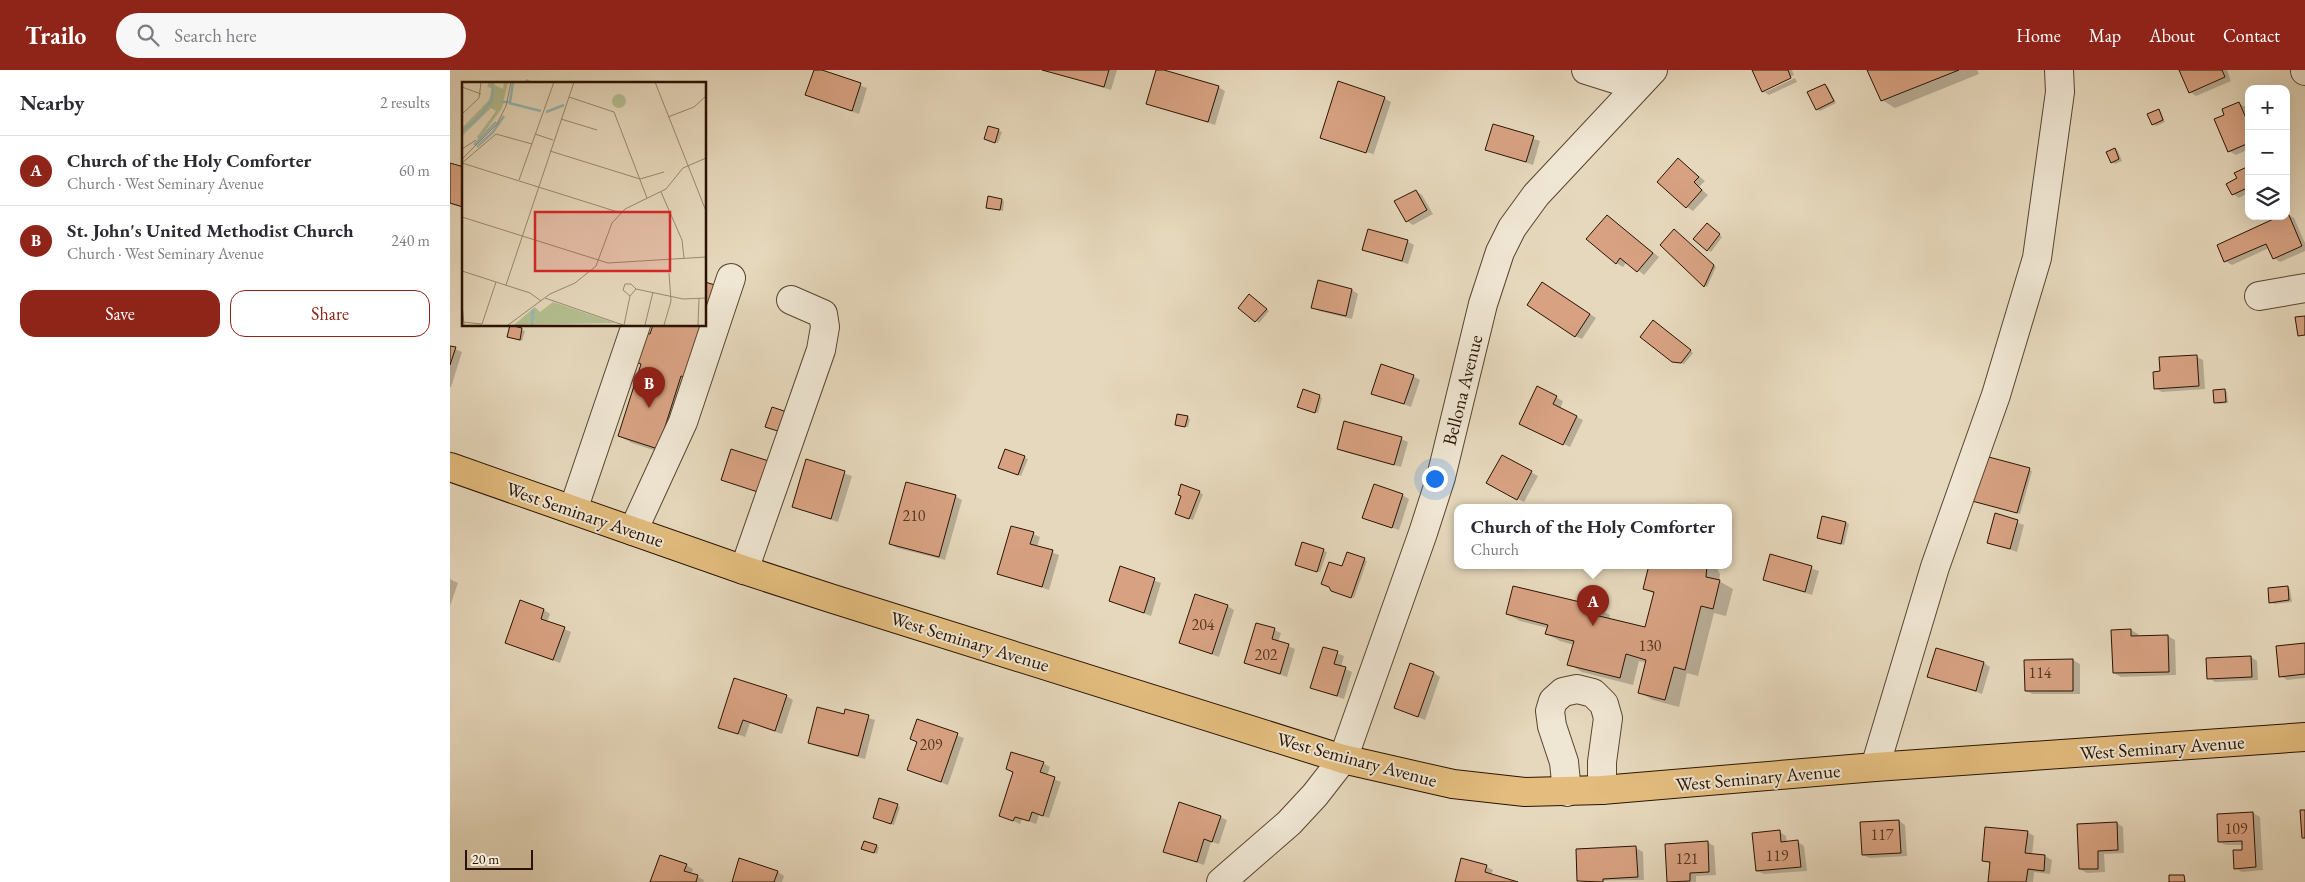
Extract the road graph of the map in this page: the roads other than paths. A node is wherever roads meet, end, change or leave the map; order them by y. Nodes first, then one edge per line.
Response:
1 (1586, 70) edge
2 (2059, 70) edge
3 (1645, 78) edge
4 (731, 278) dead end
5 (2305, 288) edge
6 (2259, 296) dead end
7 (791, 300) dead end
8 (636, 326) edge
9 (450, 467) edge
10 (573, 510) junction
11 (633, 531) junction
12 (744, 570) junction
13 (2305, 737) edge
14 (1343, 759) junction
15 (1874, 767) junction
16 (1602, 790) junction
17 (1567, 792) junction
18 (1221, 882) edge

1 - 3 street
2 - 15 street
3 - 14 street, Bellona Avenue
4 - 11 street
5 - 6 street
7 - 12 street
8 - 10 street
9 - 10 main road, West Seminary Avenue
10 - 11 main road, West Seminary Avenue
11 - 12 main road, West Seminary Avenue
12 - 14 main road, West Seminary Avenue
13 - 15 main road, West Seminary Avenue
14 - 17 main road, West Seminary Avenue
14 - 18 street, Bellona Avenue
15 - 16 main road, West Seminary Avenue
16 - 17 main road, West Seminary Avenue
16 - 17 street

